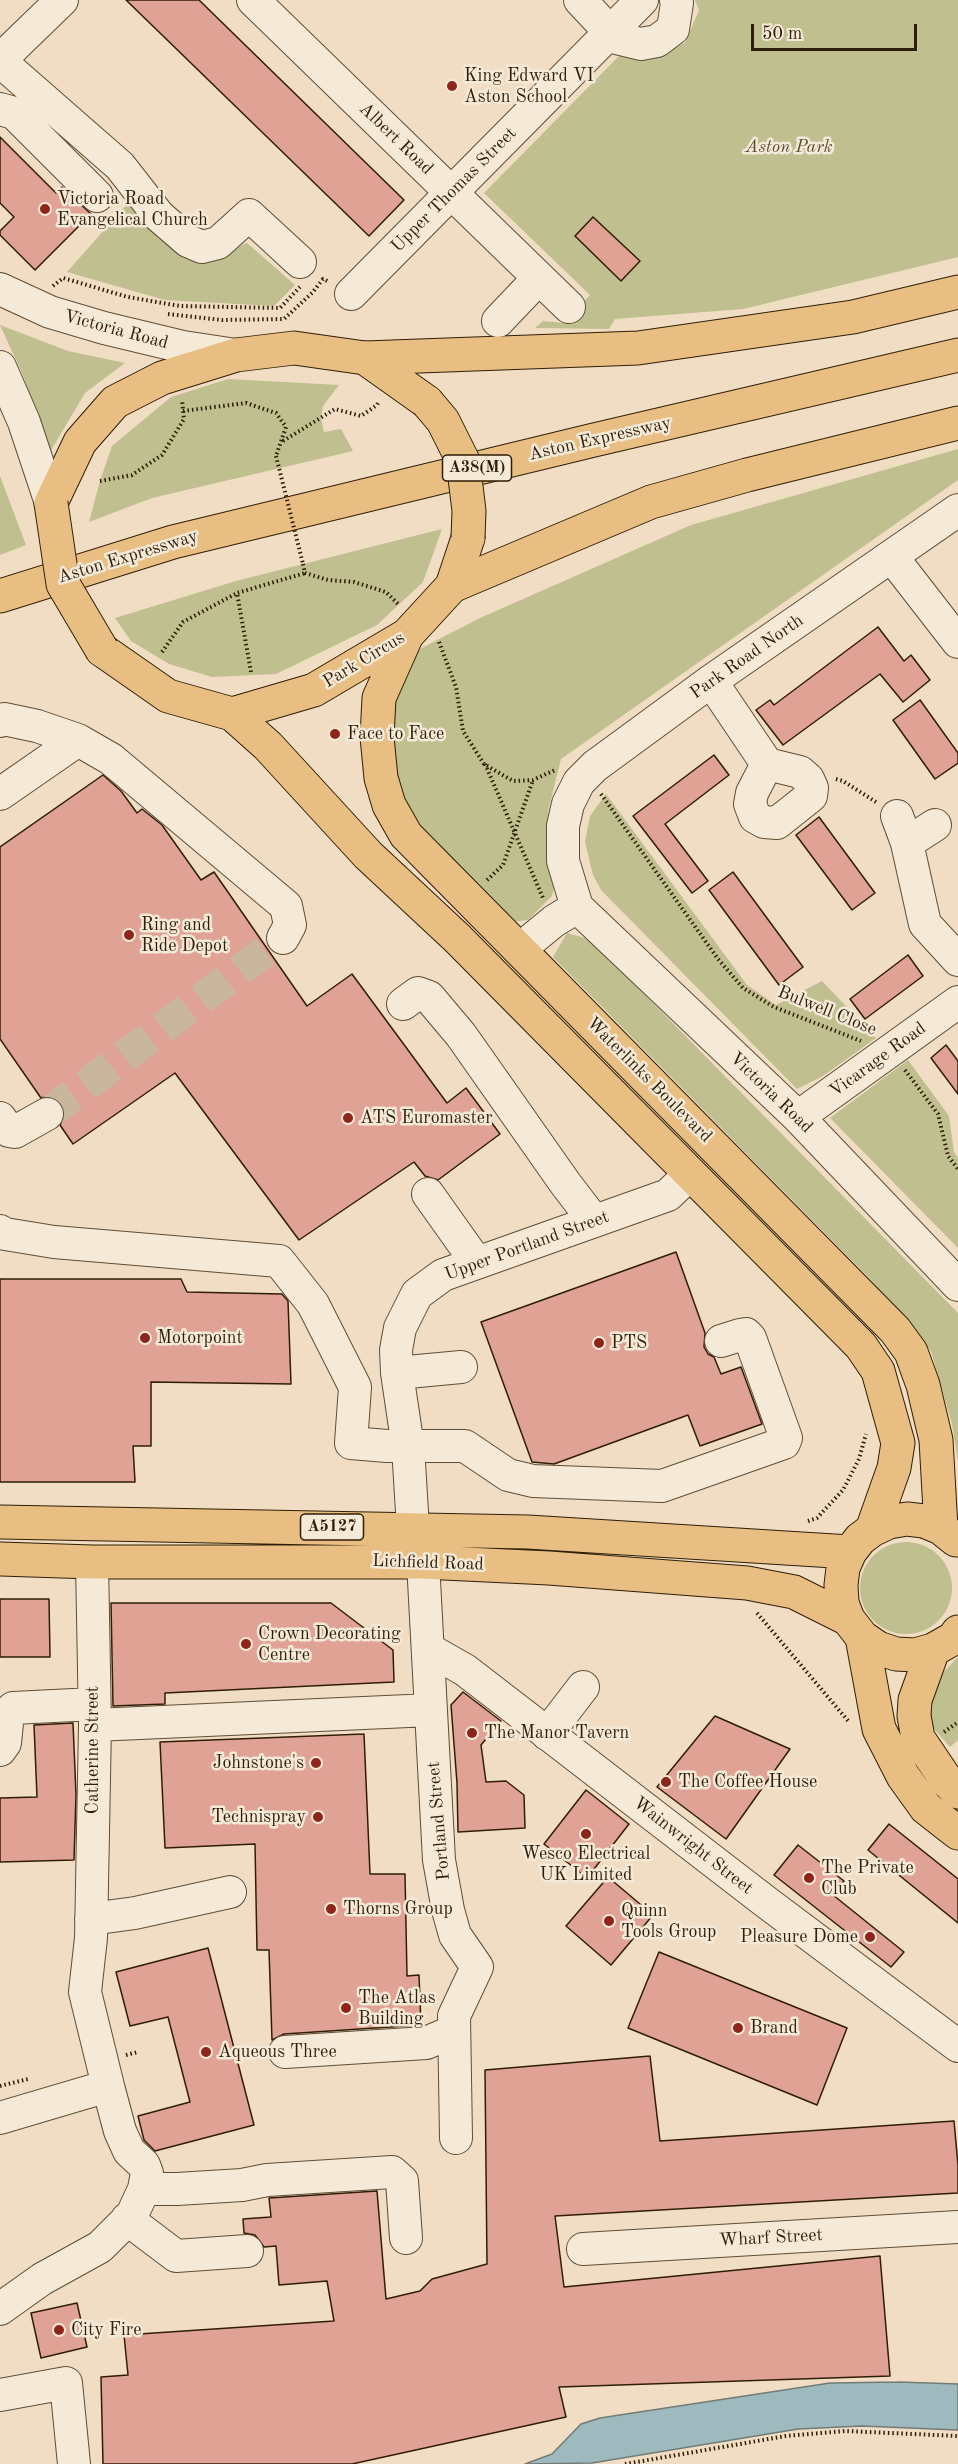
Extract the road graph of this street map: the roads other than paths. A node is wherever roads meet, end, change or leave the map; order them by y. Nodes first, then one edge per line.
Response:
1 (62, 0) edge
2 (253, 0) edge
3 (580, 0) edge
4 (642, 0) edge
5 (676, 0) edge
6 (610, 34) junction
7 (0, 61) edge
8 (0, 109) edge
9 (451, 193) junction
10 (97, 196) dead end
11 (302, 272) road end
12 (538, 279) junction
13 (0, 289) edge
14 (958, 292) edge
15 (351, 294) dead end
16 (569, 307) dead end
17 (506, 313) dead end
18 (236, 355) junction
19 (958, 355) edge
20 (365, 358) junction
21 (0, 367) edge
22 (958, 423) edge
23 (51, 503) junction
24 (958, 510) edge
25 (892, 557) junction
26 (452, 586) junction
27 (0, 596) edge
28 (404, 620) junction
29 (958, 642) edge
30 (711, 681) junction
31 (232, 714) junction
32 (0, 721) edge
33 (78, 740) junction
34 (767, 764) junction
35 (0, 794) edge
36 (935, 825) dead end
37 (563, 826) joint
38 (566, 914) junction
39 (283, 938) dead end
40 (520, 949) junction
41 (958, 960) edge
42 (958, 1002) edge
43 (403, 1004) dead end
44 (47, 1114) tunnel mouth
45 (798, 1117) junction
46 (0, 1118) edge
47 (690, 1174) junction
48 (428, 1194) dead end
49 (594, 1221) junction
50 (0, 1231) edge
51 (477, 1263) junction
52 (958, 1285) edge
53 (721, 1341) dead end
54 (461, 1367) dead end
55 (397, 1373) junction
56 (408, 1447) junction
57 (0, 1522) edge
58 (413, 1528) junction
59 (950, 1535) edge
60 (862, 1541) junction
61 (0, 1559) edge
62 (92, 1562) junction
63 (423, 1562) junction
64 (855, 1628) junction
65 (945, 1641) edge
66 (428, 1649) junction
67 (583, 1687) dead end
68 (431, 1710) junction
69 (95, 1715) junction
70 (547, 1734) junction
71 (0, 1750) edge
72 (958, 1792) edge
73 (958, 1833) edge
74 (230, 1892) dead end
75 (91, 1929) junction
76 (454, 2031) junction
77 (958, 2046) edge
78 (285, 2052) dead end
79 (108, 2086) junction
80 (0, 2118) edge
81 (456, 2138) dead end
82 (144, 2189) junction
83 (127, 2219) junction
84 (958, 2227) edge
85 (406, 2238) dead end
86 (584, 2249) dead end
87 (247, 2252) dead end
88 (0, 2309) edge
89 (0, 2395) edge
90 (74, 2464) edge

1 - 7 street
2 - 9 street, Albert Road
3 - 6 street
4 - 6 street, Upper Thomas Street
5 - 6 street
6 - 9 street, Upper Thomas Street
7 - 11 street
8 - 10 street
9 - 12 street, Albert Road
9 - 15 street, Upper Thomas Street
12 - 16 street, Albert Road
12 - 17 street
13 - 18 street, Victoria Road
14 - 20 main road
18 - 20 main road, Park Circus
18 - 23 main road, Park Circus
19 - 27 main road, Aston Expressway / A38(M)
20 - 26 main road, Park Circus, bridge
21 - 23 street
22 - 26 main road
23 - 31 main road, bridge
24 - 25 street, Park Road North
25 - 29 street
25 - 30 street, Park Road North
26 - 28 main road, Park Circus
28 - 31 main road, Park Circus
28 - 40 main road, Waterlinks Boulevard
30 - 34 street
30 - 37 street, Park Road North
31 - 47 main road, Waterlinks Boulevard
32 - 33 street
33 - 35 street
33 - 39 street
34 - 34 street
36 - 41 street
37 - 38 street, Victoria Road
38 - 40 street
38 - 45 street, Victoria Road
40 - 59 main road, Waterlinks Boulevard
42 - 45 street, Vicarage Road
43 - 49 street
44 - 46 street
45 - 52 street, Victoria Road
47 - 49 street, Upper Portland Street
47 - 60 main road, Waterlinks Boulevard
48 - 51 street
49 - 51 street, Upper Portland Street
50 - 56 street
51 - 55 street, Upper Portland Street
53 - 56 street
54 - 55 street
55 - 56 street, Upper Portland Street
56 - 58 street, Upper Portland Street
57 - 58 main road, Lichfield Road / A5127
58 - 60 main road, Lichfield Road / A5127
59 - 60 main road
60 - 64 main road, Waterlinks Boulevard
61 - 62 main road, Lichfield Road / A5127
62 - 63 main road, Lichfield Road / A5127
62 - 69 street, Catherine Street
63 - 64 main road, Lichfield Road / A5127
63 - 66 street, Portland Street
64 - 65 main road, Lichfield Road
64 - 73 main road, Waterlinks Boulevard
65 - 72 main road
66 - 68 street, Portland Street
66 - 70 street, Wainwright Street
67 - 70 street
68 - 69 street
68 - 76 street, Portland Street
69 - 71 street
69 - 75 street, Catherine Street
70 - 77 street, Wainwright Street
74 - 75 street
75 - 79 street, Catherine Street
76 - 78 street
76 - 81 street, Portland Street
79 - 80 street
79 - 82 street, Catherine Street
82 - 83 street
82 - 85 street
83 - 87 street
83 - 88 street
84 - 86 street, Wharf Street
89 - 90 street

